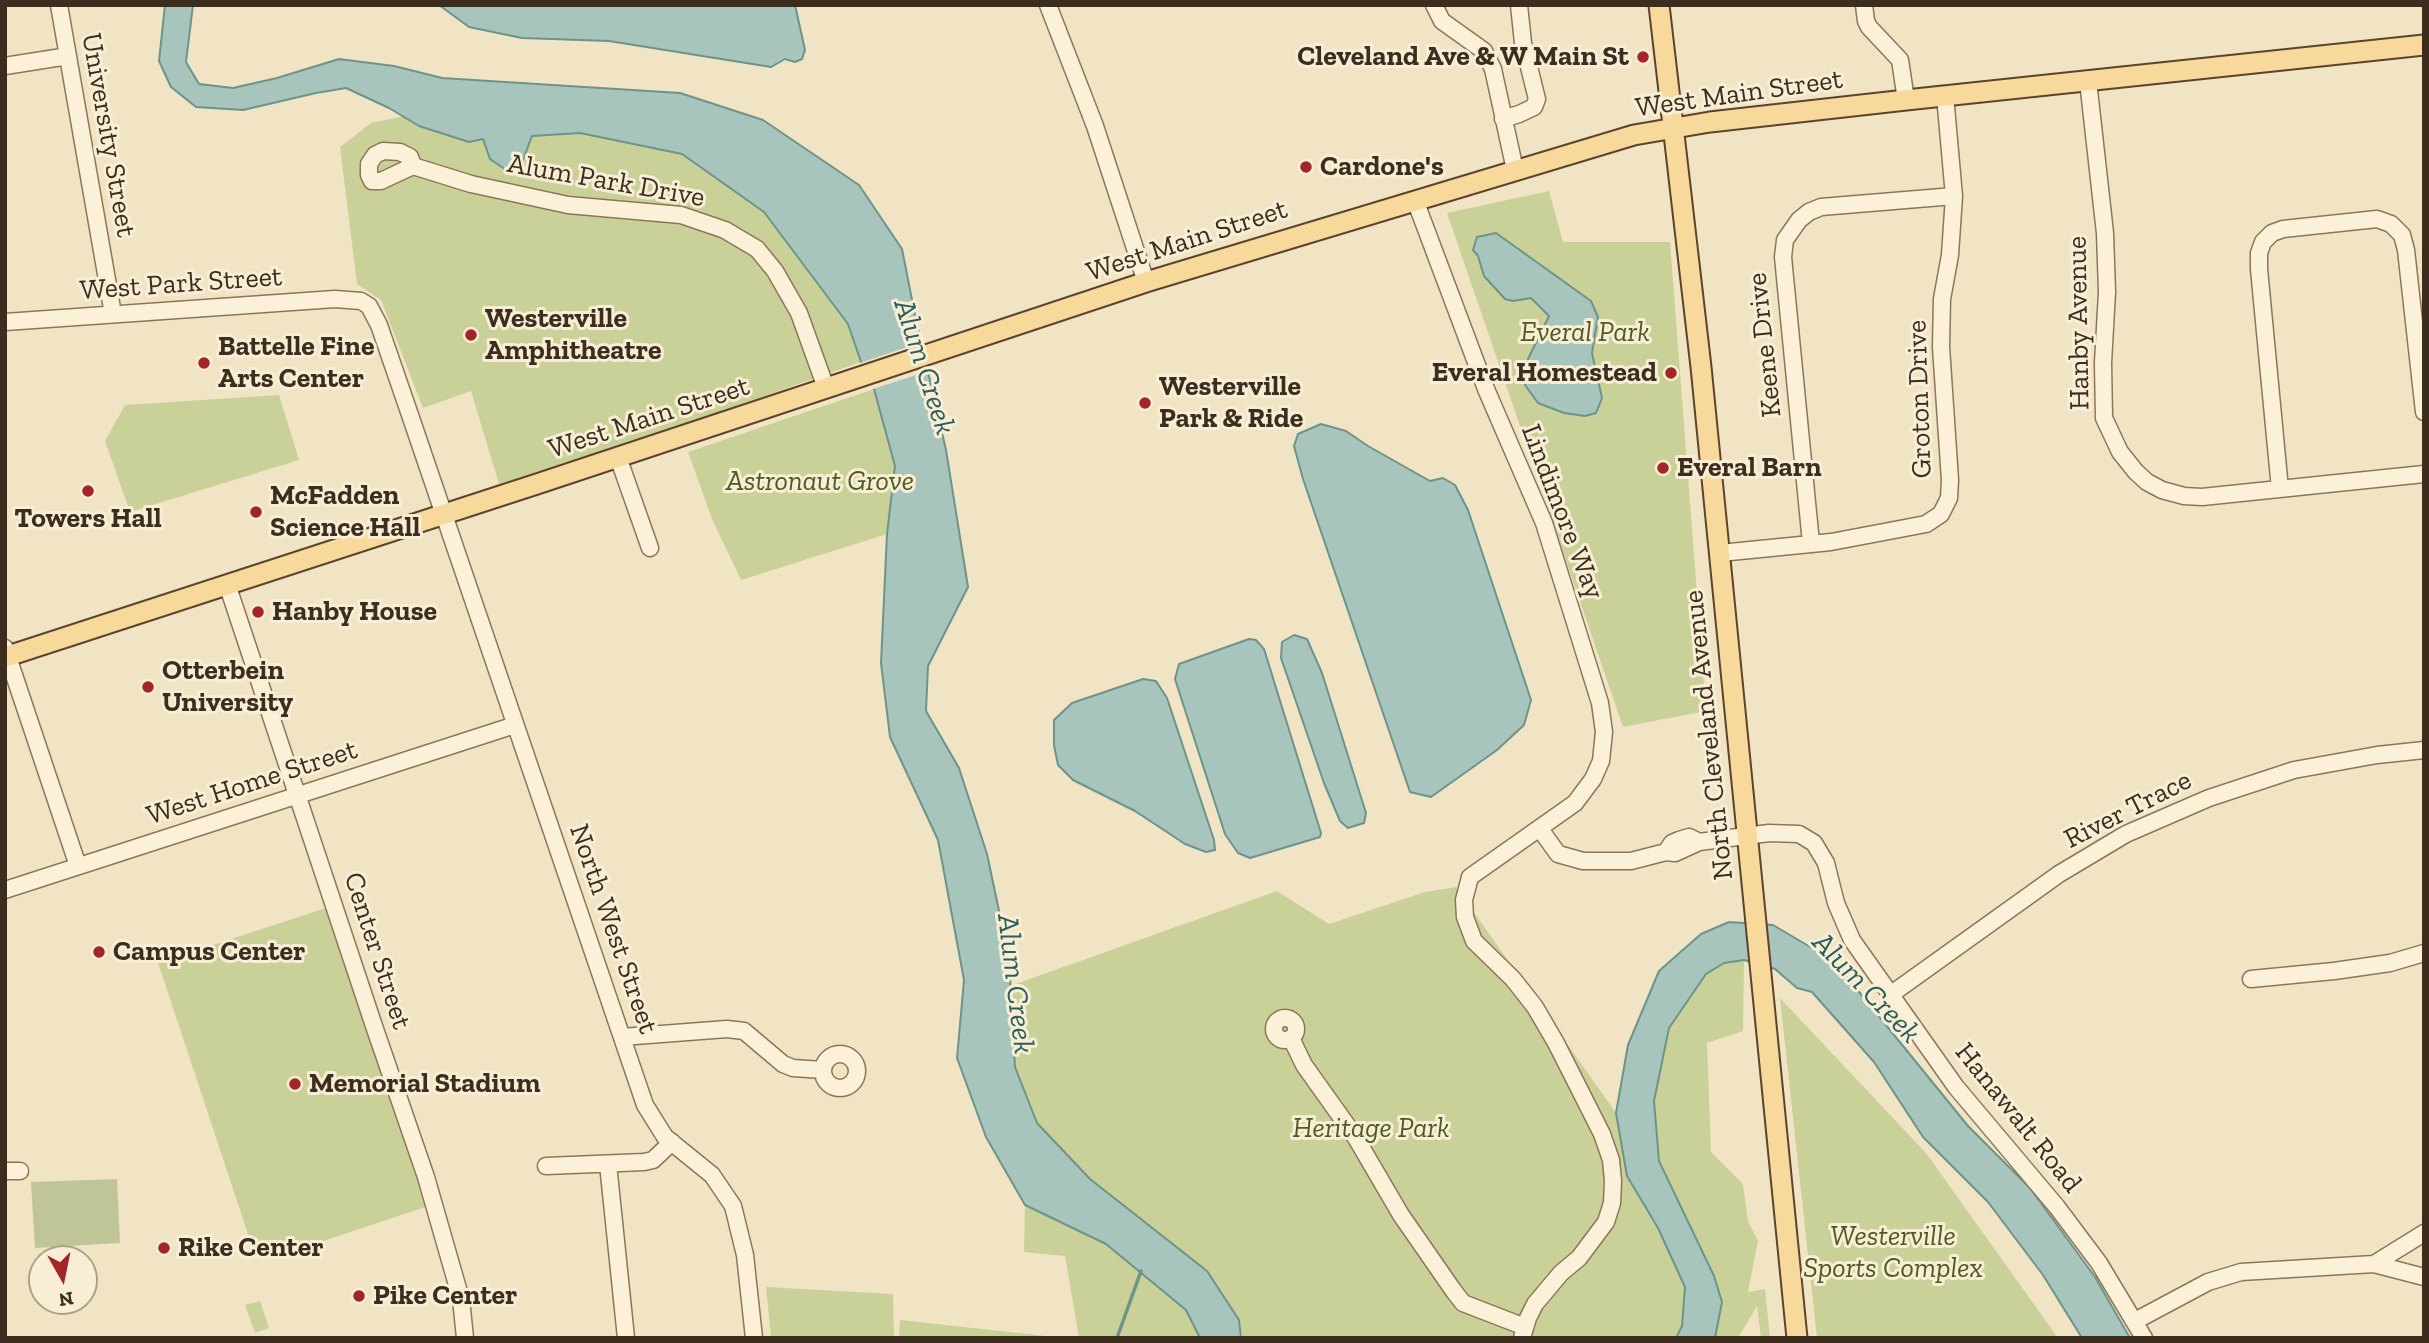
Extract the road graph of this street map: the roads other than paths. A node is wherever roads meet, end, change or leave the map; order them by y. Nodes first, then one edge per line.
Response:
1 (59, 5) edge
2 (1048, 5) edge
3 (1434, 5) edge
4 (1519, 5) edge
5 (1658, 5) edge
6 (1864, 5) edge
7 (2424, 45) edge
8 (68, 56) junction
9 (5, 66) edge
10 (2088, 81) junction
11 (1945, 96) junction
12 (1906, 100) junction
13 (1503, 118) junction
14 (1673, 128) junction
15 (413, 166) dead end
16 (1515, 170) junction
17 (1954, 196) junction
18 (1415, 200) junction
19 (1146, 282) junction
20 (361, 301) joint
21 (113, 314) junction
22 (5, 322) edge
23 (834, 386) junction
24 (2424, 412) edge
25 (618, 457) junction
26 (2424, 474) edge
27 (2280, 489) junction
28 (444, 514) junction
29 (1811, 543) junction
30 (650, 548) dead end
31 (1720, 553) junction
32 (227, 584) junction
33 (6, 653) edge
34 (515, 725) junction
35 (2424, 750) edge
36 (298, 796) junction
37 (1540, 829) junction
38 (1747, 835) junction
39 (78, 866) junction
40 (5, 890) edge
41 (2424, 953) edge
42 (2251, 979) dead end
43 (1890, 995) junction
44 (622, 1037) junction
45 (1290, 1038) dead end
46 (823, 1070) dead end
47 (672, 1142) junction
48 (608, 1164) junction
49 (546, 1166) dead end
50 (2424, 1233) edge
51 (2374, 1264) junction
52 (2424, 1277) edge
53 (2134, 1321) junction
54 (1523, 1333) edge
55 (465, 1338) edge
56 (626, 1338) edge
57 (754, 1338) edge
58 (1797, 1338) edge
59 (2144, 1338) edge

1 - 8 street, University Street
2 - 19 street
3 - 13 street
4 - 13 street
5 - 14 main road, North Cleveland Avenue
6 - 12 street
7 - 10 main road, West Main Street
8 - 9 street
8 - 21 street, University Street
10 - 11 main road, West Main Street
10 - 27 street, Hanby Avenue
11 - 12 main road, West Main Street
11 - 17 street, Groton Drive
12 - 14 main road, West Main Street
13 - 16 street
14 - 16 main road, West Main Street
14 - 31 main road, North Cleveland Avenue
15 - 23 street, Alum Park Drive
16 - 18 main road, West Main Street
17 - 29 street, Groton Drive
17 - 29 street, Keene Drive
18 - 19 main road, West Main Street
18 - 37 street, Lindimore Way
19 - 23 main road, West Main Street
20 - 21 street, West Park Street
20 - 28 street, North West Street
21 - 22 street, West Park Street
23 - 25 main road, West Main Street
24 - 27 street
25 - 28 main road, West Main Street
25 - 30 street
26 - 27 street, Hanby Avenue
28 - 32 main road, West Main Street
28 - 34 street, North West Street
29 - 31 street, Groton Drive
31 - 38 main road, North Cleveland Avenue
32 - 33 main road, West Main Street
32 - 36 street, Center Street
33 - 39 street
34 - 36 street, West Home Street
34 - 44 street, North West Street
35 - 43 street, River Trace
36 - 39 street, West Home Street
36 - 55 street, Center Street
37 - 38 street, Hanawalt Road
37 - 54 street, Lindimore Way
38 - 43 street, Hanawalt Road
38 - 58 main road, North Cleveland Avenue
39 - 40 street, West Home Street
41 - 42 street
43 - 53 street, Hanawalt Road
44 - 46 street
44 - 47 street, North West Street
45 - 54 street
47 - 48 street
47 - 57 street, North West Street
48 - 49 street
48 - 56 street
50 - 51 street
51 - 52 street
51 - 53 street
53 - 59 street, Hanawalt Road

